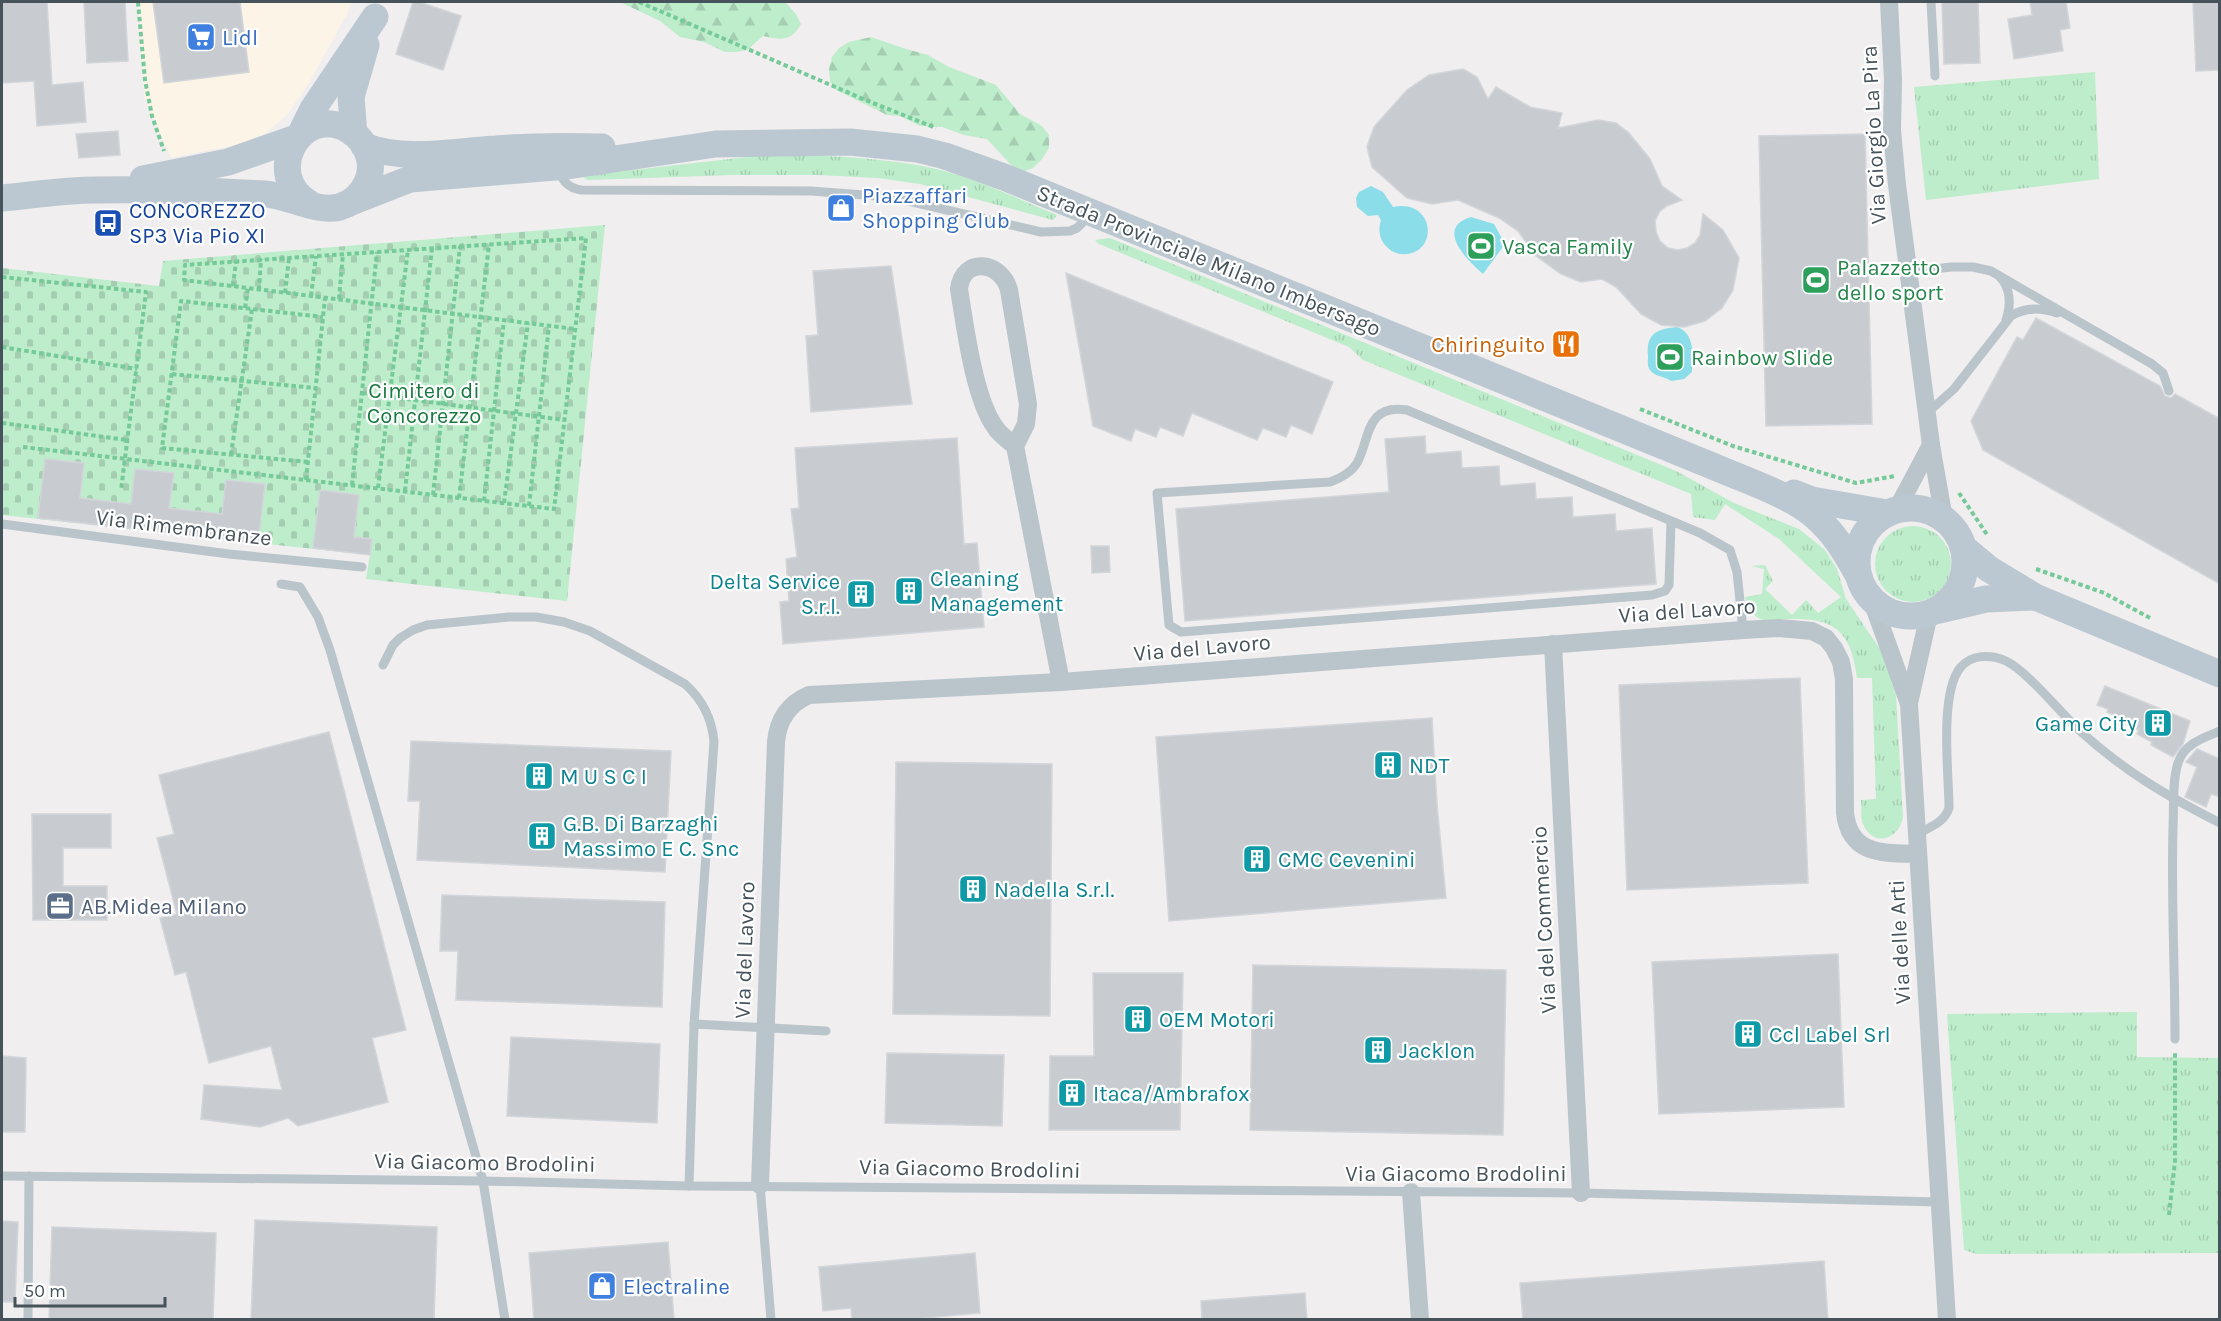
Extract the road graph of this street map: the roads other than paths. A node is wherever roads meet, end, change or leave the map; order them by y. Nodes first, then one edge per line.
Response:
1 (1889, 2) edge
2 (1931, 2) edge
3 (380, 7) edge
4 (1935, 76) dead end
5 (299, 137) junction
6 (359, 140) junction
7 (689, 147) junction
8 (556, 166) junction
9 (95, 190) junction
10 (2, 198) edge
11 (310, 204) junction
12 (344, 205) junction
13 (1092, 212) junction
14 (1991, 271) junction
15 (1908, 272) junction
16 (2064, 315) junction
17 (2006, 323) junction
18 (2169, 391) dead end
19 (1926, 414) junction
20 (1930, 445) junction
21 (1015, 446) junction
22 (1710, 465) junction
23 (1892, 511) junction
24 (1944, 519) junction
25 (1671, 522) junction
26 (2, 524) edge
27 (1964, 548) junction
28 (362, 567) dead end
29 (1857, 573) junction
30 (281, 584) dead end
31 (2035, 597) junction
32 (1872, 601) junction
33 (1934, 612) junction
34 (1743, 630) junction
35 (1553, 644) junction
36 (383, 665) dead end
37 (2220, 674) edge
38 (1061, 682) junction
39 (1909, 704) junction
40 (2220, 731) edge
41 (2174, 799) junction
42 (2220, 823) edge
43 (1917, 834) junction
44 (1918, 854) junction
45 (694, 1024) junction
46 (766, 1028) junction
47 (826, 1031) dead end
48 (2175, 1039) road end
49 (2, 1176) edge
50 (29, 1176) junction
51 (483, 1181) junction
52 (760, 1185) junction
53 (689, 1186) junction
54 (1411, 1192) junction
55 (1581, 1193) junction
56 (1939, 1202) junction
57 (28, 1320) edge
58 (505, 1320) edge
59 (771, 1320) edge
60 (1420, 1320) edge
61 (1947, 1320) edge

1 - 15 street, Via Giorgio La Pira
2 - 4 lane
3 - 5 main road
3 - 6 main road
5 - 6 main road
5 - 9 main road
5 - 11 main road
6 - 7 main road, Strada Provinciale Milano Imbersago
6 - 12 main road
7 - 8 main road, Strada Provinciale Milano Imbersago
7 - 13 main road, Strada Provinciale Milano Imbersago
8 - 12 main road, Strada Provinciale Milano Imbersago
8 - 13 lane
9 - 10 main road
9 - 11 main road
11 - 12 main road
13 - 22 main road, Strada Provinciale Milano Imbersago
14 - 15 lane
14 - 16 lane
14 - 17 lane
15 - 19 street, Via Giorgio La Pira
16 - 17 lane
16 - 18 lane
17 - 19 lane
19 - 20 street, Via Giorgio La Pira
20 - 23 street
20 - 24 street, Via Giorgio La Pira
21 - 21 street
21 - 38 street
22 - 23 main road, Strada Provinciale Milano Imbersago
22 - 29 main road, Strada Provinciale Milano Imbersago
23 - 24 main road
23 - 29 main road
24 - 27 main road
25 - 25 lane
25 - 34 lane
26 - 28 lane, Via Rimembranze
27 - 31 main road
27 - 33 main road
29 - 32 main road
30 - 51 lane
31 - 33 main road
31 - 37 main road
32 - 33 main road
32 - 39 street, Via delle Arti
33 - 39 street, Via delle Arti
34 - 35 street, Via del Lavoro
34 - 44 street, Via del Lavoro
35 - 38 street, Via del Lavoro
35 - 55 street, Via del Commercio
36 - 45 lane
38 - 46 street, Via del Lavoro
39 - 43 street, Via delle Arti
40 - 41 lane
41 - 42 lane
41 - 43 lane
41 - 48 lane
43 - 44 street, Via delle Arti
44 - 56 street, Via delle Arti
45 - 46 lane
45 - 53 lane
46 - 47 lane
46 - 52 street, Via del Lavoro
49 - 50 lane, Via Giacomo Brodolini
50 - 51 lane, Via Giacomo Brodolini
50 - 57 lane
51 - 53 lane, Via Giacomo Brodolini
51 - 58 lane
52 - 53 lane, Via Giacomo Brodolini
52 - 54 lane, Via Giacomo Brodolini
52 - 59 lane
54 - 55 lane, Via Giacomo Brodolini
54 - 60 street
55 - 56 lane, Via Giacomo Brodolini
56 - 61 street, Via delle Arti

